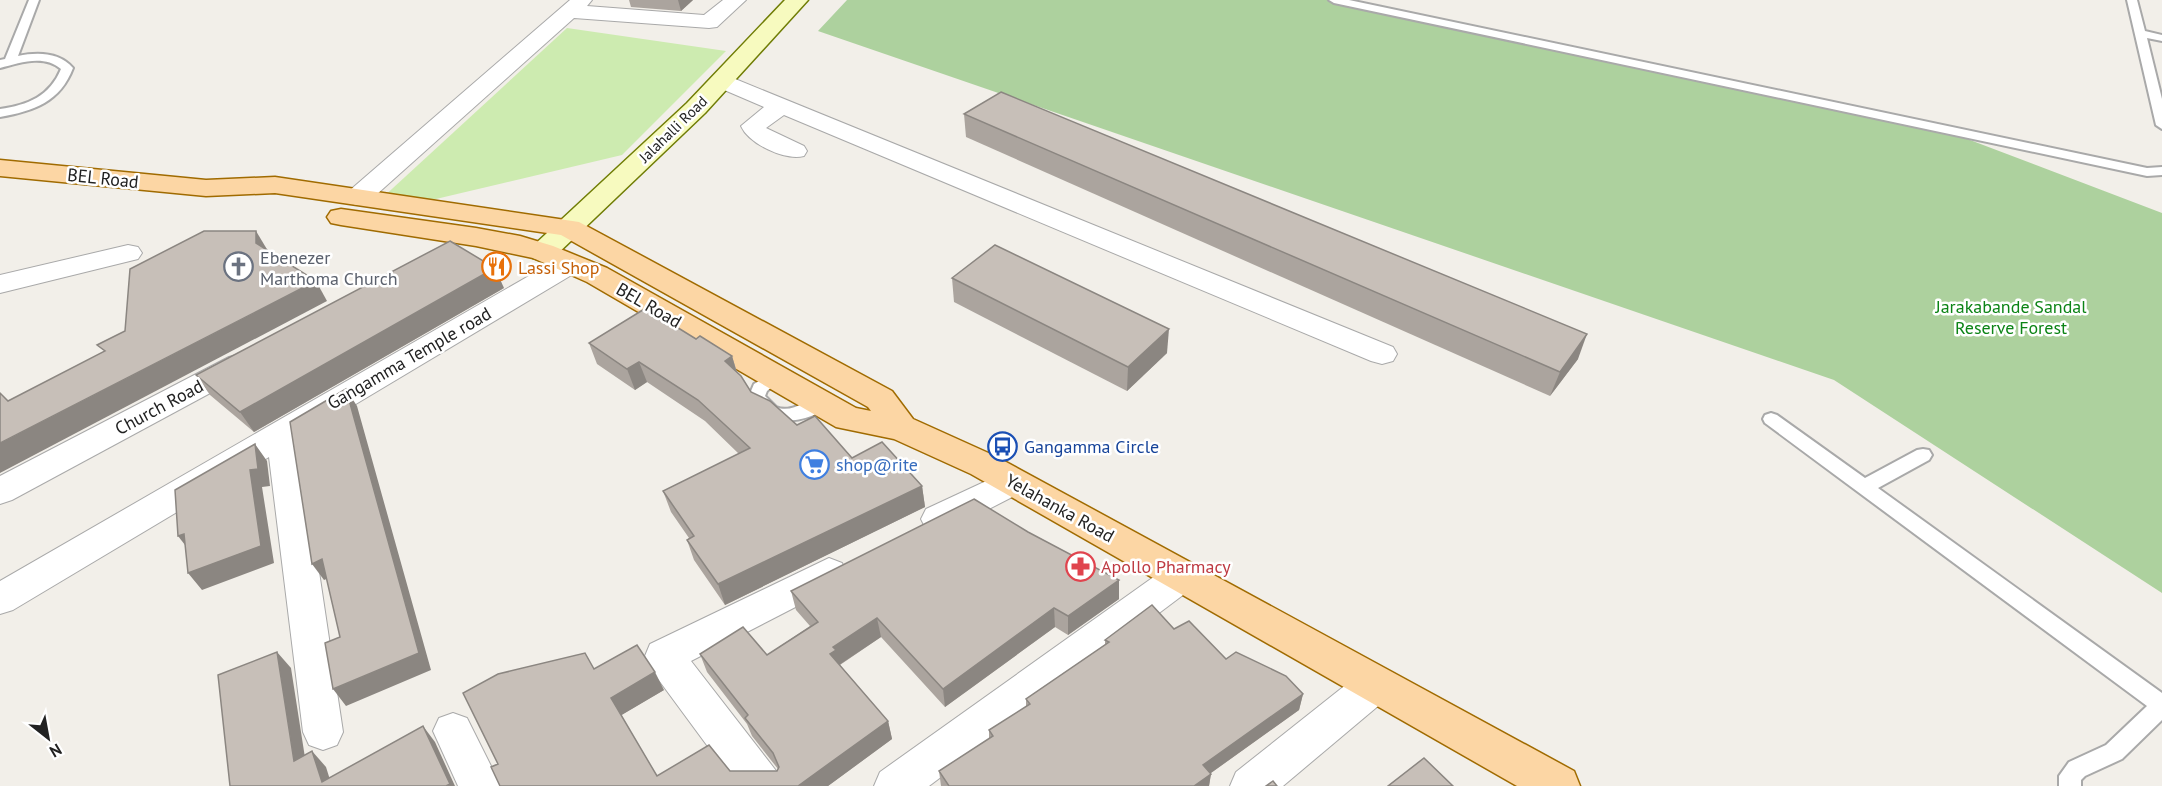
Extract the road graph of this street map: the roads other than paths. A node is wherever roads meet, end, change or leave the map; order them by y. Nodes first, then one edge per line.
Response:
1 (34, 0) edge
2 (736, 0) edge
3 (777, 0) edge
4 (797, 0) edge
5 (1334, 0) edge
6 (2132, 0) edge
7 (581, 5) edge
8 (2142, 34) junction
9 (2162, 38) edge
10 (5, 62) edge
11 (723, 81) junction
12 (782, 105) junction
13 (0, 113) edge
14 (2162, 125) edge
15 (795, 151) dead end
16 (0, 168) edge
17 (2162, 172) edge
18 (206, 188) junction
19 (365, 198) junction
20 (557, 225) junction
21 (476, 237) junction
22 (128, 253) dead end
23 (544, 254) junction
24 (434, 260) edge
25 (0, 284) edge
26 (265, 350) edge
27 (1382, 354) dead end
28 (1771, 419) dead end
29 (901, 428) junction
30 (282, 433) junction
31 (1923, 455) dead end
32 (1012, 482) junction
33 (1864, 488) junction
34 (0, 491) edge
35 (907, 535) edge
36 (854, 561) edge
37 (1182, 576) junction
38 (0, 599) edge
39 (1376, 684) junction
40 (2162, 706) edge
41 (453, 731) dead end
42 (322, 732) dead end
43 (480, 786) edge
44 (762, 786) edge
45 (895, 786) edge
46 (1251, 786) edge
47 (1558, 786) edge
48 (2070, 786) edge

1 - 10 lane
2 - 7 street
3 - 20 main road, Jalahalli Road
4 - 11 main road, Jalahalli Road
5 - 17 lane
6 - 8 lane
7 - 19 street
8 - 9 lane
8 - 14 lane
10 - 13 lane
11 - 12 street
11 - 20 main road, Jalahalli Road
12 - 15 street
12 - 27 street
16 - 18 main road, BEL Road
18 - 19 main road, BEL Road
18 - 21 main road, BEL Road
19 - 20 main road, BEL Road
20 - 23 main road, Jalahalli Road
20 - 29 main road, Yelahanka Road
21 - 23 main road, BEL Road
21 - 24 street
22 - 25 street
23 - 29 main road, BEL Road
23 - 30 street, Gangamma Temple road
26 - 34 street, Church Road
28 - 33 lane
29 - 32 main road, Yelahanka Road
30 - 38 street, Gangamma Temple road
30 - 42 street
31 - 33 lane
32 - 35 street
32 - 37 main road, Yelahanka Road
33 - 40 lane
36 - 44 street
37 - 39 main road, Yelahanka Road
37 - 45 street
39 - 46 street
39 - 47 main road, Yelahanka Road
40 - 48 lane
41 - 43 street

